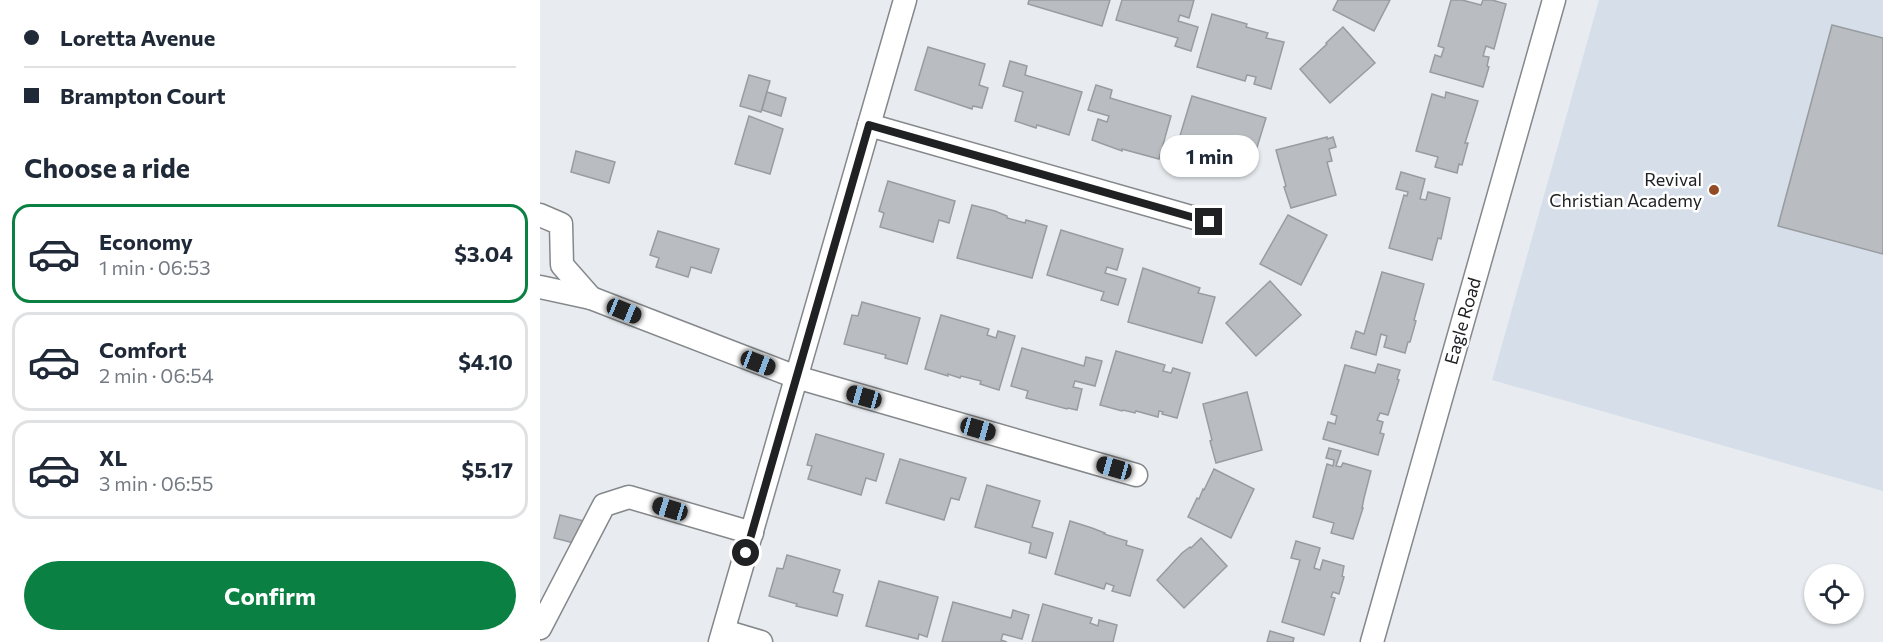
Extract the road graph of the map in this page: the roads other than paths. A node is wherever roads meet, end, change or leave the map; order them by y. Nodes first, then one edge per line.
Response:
1 (905, 0) edge
2 (1554, 0) edge
3 (869, 125) junction
4 (540, 215) edge
5 (1209, 222) dead end
6 (540, 287) edge
7 (591, 298) junction
8 (796, 377) junction
9 (1136, 475) dead end
10 (752, 533) junction
11 (540, 628) edge
12 (722, 637) edge
13 (761, 642) edge
14 (1372, 642) edge

1 - 3 street
2 - 14 street, Eagle Road
3 - 5 street
3 - 8 street
4 - 7 street
6 - 7 street
7 - 8 street
8 - 9 street
8 - 10 street
10 - 11 street
10 - 12 street
12 - 13 street

